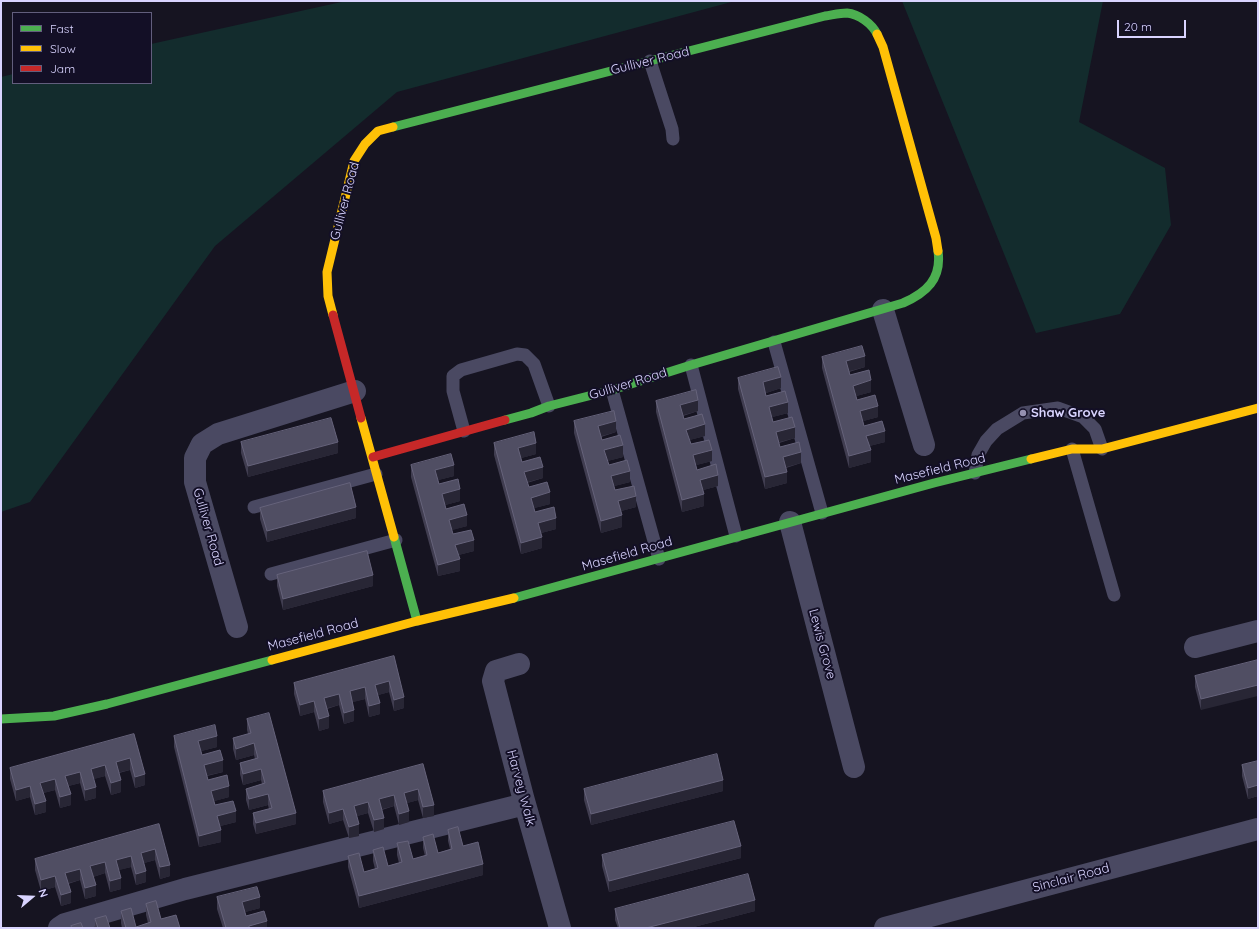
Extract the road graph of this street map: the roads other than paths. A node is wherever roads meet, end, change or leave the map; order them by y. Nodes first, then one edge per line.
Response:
1 (650, 61) junction
2 (673, 139) dead end
3 (883, 310) junction
4 (774, 342) junction
5 (691, 365) junction
6 (612, 390) junction
7 (355, 391) junction
8 (549, 406) junction
9 (1258, 408) edge
10 (464, 431) junction
11 (924, 446) dead end
12 (1072, 449) junction
13 (1102, 449) junction
14 (373, 457) junction
15 (976, 473) junction
16 (376, 474) junction
17 (254, 507) dead end
18 (822, 513) junction
19 (790, 522) junction
20 (736, 536) junction
21 (396, 540) junction
22 (659, 559) junction
23 (271, 574) dead end
24 (1114, 595) dead end
25 (417, 621) junction
26 (236, 627) dead end
27 (1258, 631) edge
28 (1195, 647) dead end
29 (519, 664) dead end
30 (1, 719) edge
31 (854, 767) dead end
32 (525, 804) junction
33 (1258, 829) edge
34 (894, 927) edge
35 (59, 928) edge
36 (560, 928) edge

1 - 2 lane
1 - 3 street, Gulliver Road
1 - 7 street, Gulliver Road
3 - 4 street, Gulliver Road
3 - 11 street
4 - 5 street, Gulliver Road
4 - 18 lane
5 - 6 street, Gulliver Road
5 - 20 lane
6 - 8 street, Gulliver Road
6 - 22 lane
7 - 14 street, Gulliver Road
7 - 26 street, Gulliver Road
8 - 10 street, Gulliver Road
8 - 10 lane
9 - 13 street, Masefield Road
10 - 14 street, Gulliver Road
12 - 13 street, Masefield Road
12 - 15 street, Masefield Road
12 - 24 lane
13 - 15 lane
14 - 16 street, Gulliver Road
15 - 18 street, Masefield Road
16 - 17 lane
16 - 21 street, Gulliver Road
18 - 19 street, Masefield Road
19 - 20 street, Masefield Road
19 - 31 street, Lewis Grove
20 - 22 street, Masefield Road
21 - 23 lane
21 - 25 street, Gulliver Road
22 - 25 street, Masefield Road
25 - 30 street, Masefield Road
27 - 28 street
29 - 32 street, Harvey Walk
32 - 35 street
32 - 36 street, Harvey Walk
33 - 34 street, Sinclair Road

